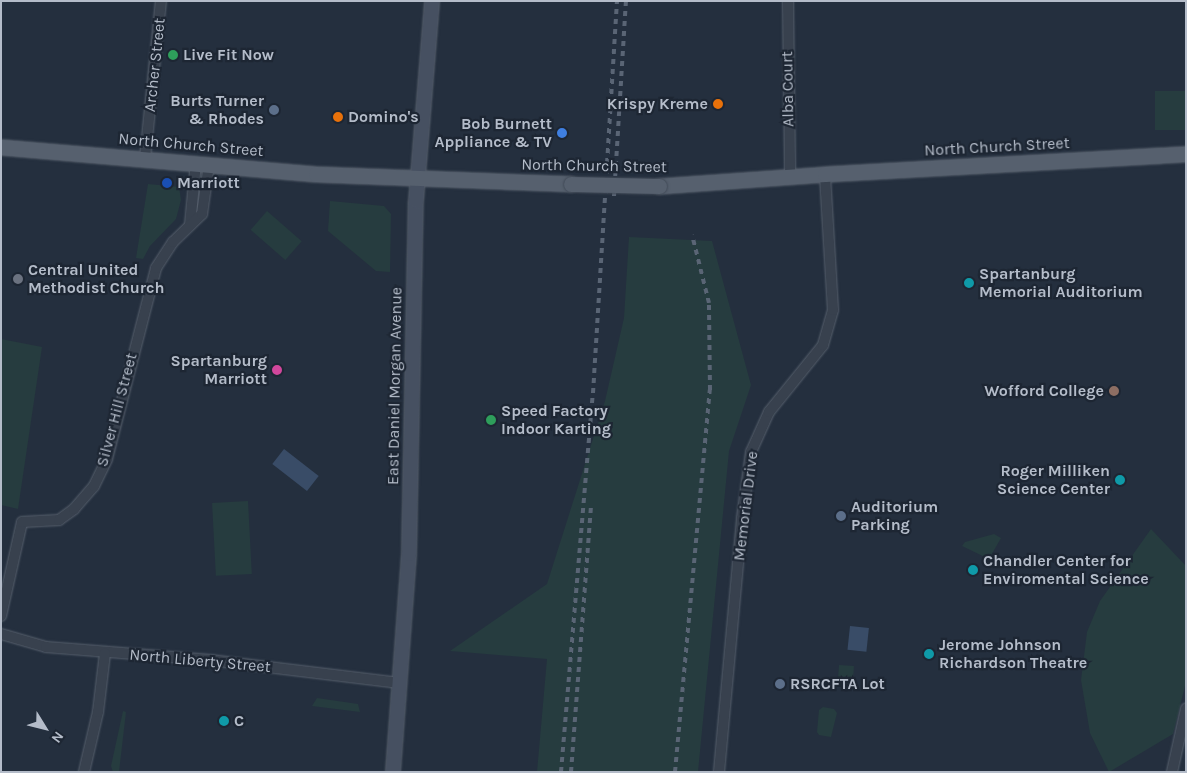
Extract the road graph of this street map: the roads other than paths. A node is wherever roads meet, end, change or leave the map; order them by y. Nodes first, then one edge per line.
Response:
1 (161, 1) edge
2 (432, 1) edge
3 (788, 1) edge
4 (1, 147) edge
5 (1186, 154) edge
6 (145, 158) junction
7 (203, 163) junction
8 (825, 174) junction
9 (790, 177) junction
10 (418, 179) junction
11 (190, 225) junction
12 (1, 616) edge
13 (1, 634) edge
14 (105, 652) junction
15 (400, 683) junction
16 (1186, 709) edge
17 (84, 772) edge
18 (393, 772) edge
19 (719, 772) edge
20 (1172, 772) edge

1 - 6 street, Archer Street
2 - 10 main road, East Daniel Morgan Avenue
3 - 9 street, Alba Court
4 - 6 main road, North Church Street
5 - 8 main road, North Church Street
6 - 7 main road, North Church Street
7 - 10 main road, North Church Street
7 - 11 street
7 - 11 street, Silver Hill Street
8 - 9 main road, North Church Street
8 - 19 street, Memorial Drive
9 - 10 main road, North Church Street, bridge
10 - 15 main road, East Daniel Morgan Avenue
11 - 12 street, Silver Hill Street
13 - 14 street, North Liberty Street
14 - 15 street, North Liberty Street
14 - 17 street
15 - 18 main road, East Daniel Morgan Avenue
16 - 20 street

